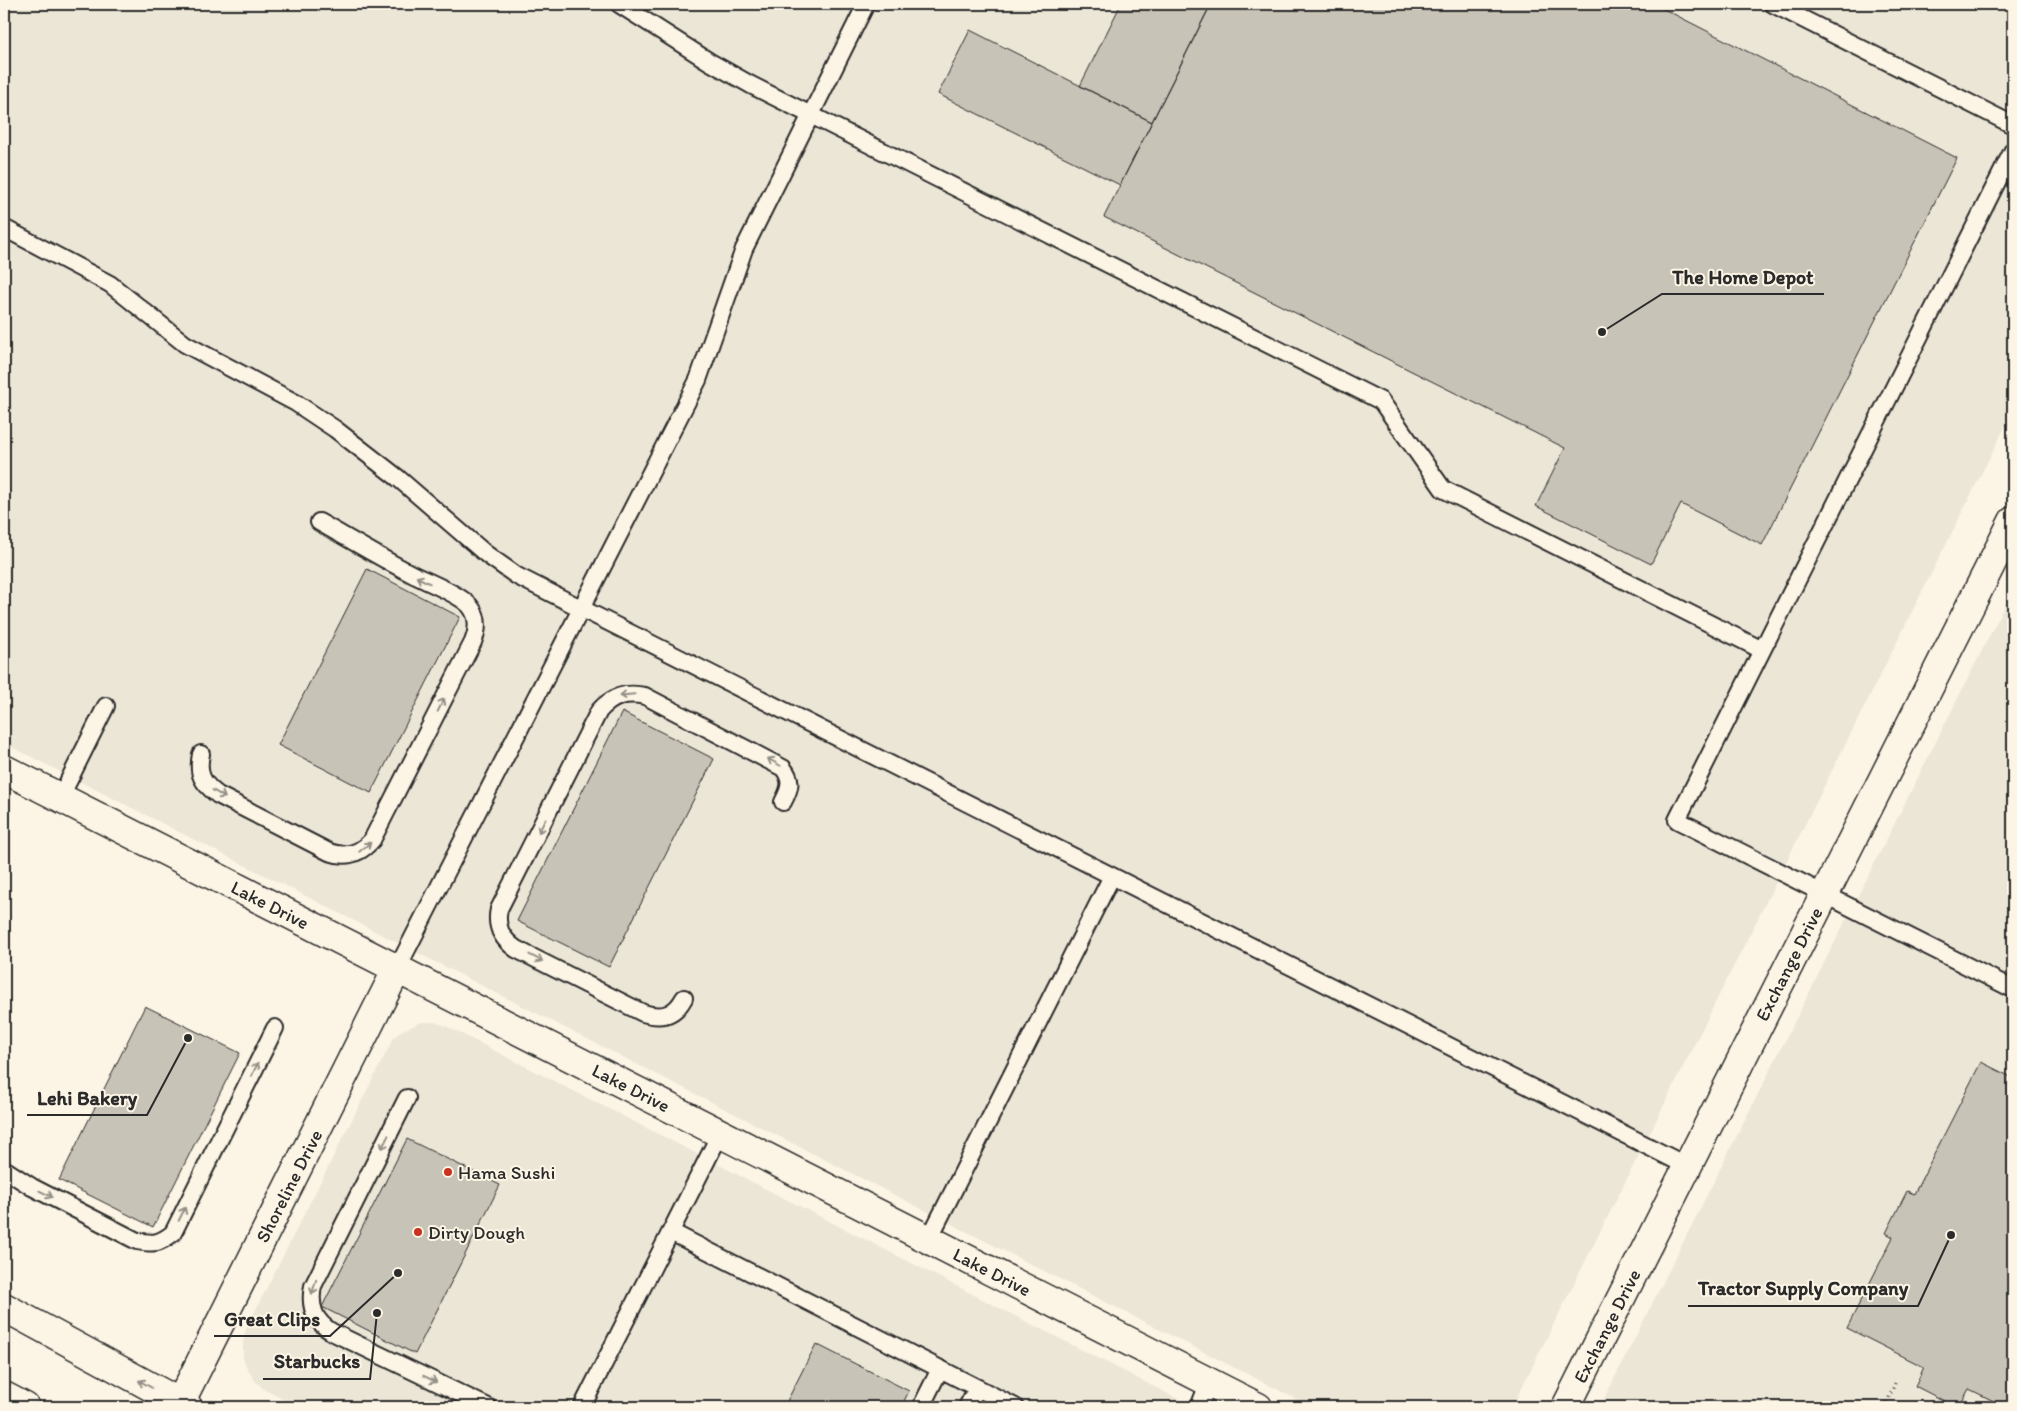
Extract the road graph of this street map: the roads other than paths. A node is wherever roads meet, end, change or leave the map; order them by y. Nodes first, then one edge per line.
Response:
1 (619, 4) edge
2 (866, 4) edge
3 (1773, 4) edge
4 (810, 114) junction
5 (2013, 125) edge
6 (2013, 150) edge
7 (4, 228) edge
8 (2013, 521) edge
9 (319, 522) dead end
10 (582, 610) junction
11 (1762, 650) junction
12 (106, 706) dead end
13 (201, 754) dead end
14 (4, 769) edge
15 (60, 798) junction
16 (783, 802) dead end
17 (1112, 876) junction
18 (1824, 894) junction
19 (397, 969) junction
20 (2013, 989) edge
21 (684, 998) dead end
22 (275, 1028) dead end
23 (407, 1098) dead end
24 (720, 1134) junction
25 (1687, 1166) junction
26 (4, 1170) edge
27 (671, 1232) junction
28 (929, 1239) junction
29 (4, 1306) edge
30 (940, 1369) junction
31 (1209, 1382) junction
32 (977, 1388) junction
33 (4, 1396) edge
34 (184, 1405) edge
35 (25, 1407) edge
36 (488, 1407) edge
37 (582, 1407) edge
38 (921, 1407) edge
39 (967, 1407) edge
40 (1015, 1407) edge
41 (1199, 1407) edge
42 (1258, 1407) edge
43 (1566, 1407) edge

1 - 4 lane
2 - 4 lane
3 - 5 lane
4 - 10 lane
4 - 11 lane
6 - 11 lane
7 - 10 lane
8 - 18 street, Exchange Drive
13 -> 9 lane
10 - 17 lane
10 - 19 lane
11 - 18 lane
12 - 15 lane
14 - 15 street, Lake Drive
15 - 19 street, Lake Drive
16 -> 21 lane
17 - 25 lane
17 - 28 lane
18 - 20 lane
18 - 25 street, Exchange Drive
19 - 24 street, Lake Drive
19 - 34 street, Shoreline Drive
26 -> 22 lane
23 -> 36 lane
24 - 27 lane
24 - 28 street, Lake Drive
25 - 43 street, Exchange Drive
27 - 30 lane
27 - 37 lane
28 - 31 street, Lake Drive
34 -> 29 street
30 - 32 lane
30 - 38 lane
31 - 41 lane
31 - 42 street, Lake Drive
32 - 39 lane
32 - 40 lane
33 - 35 street

